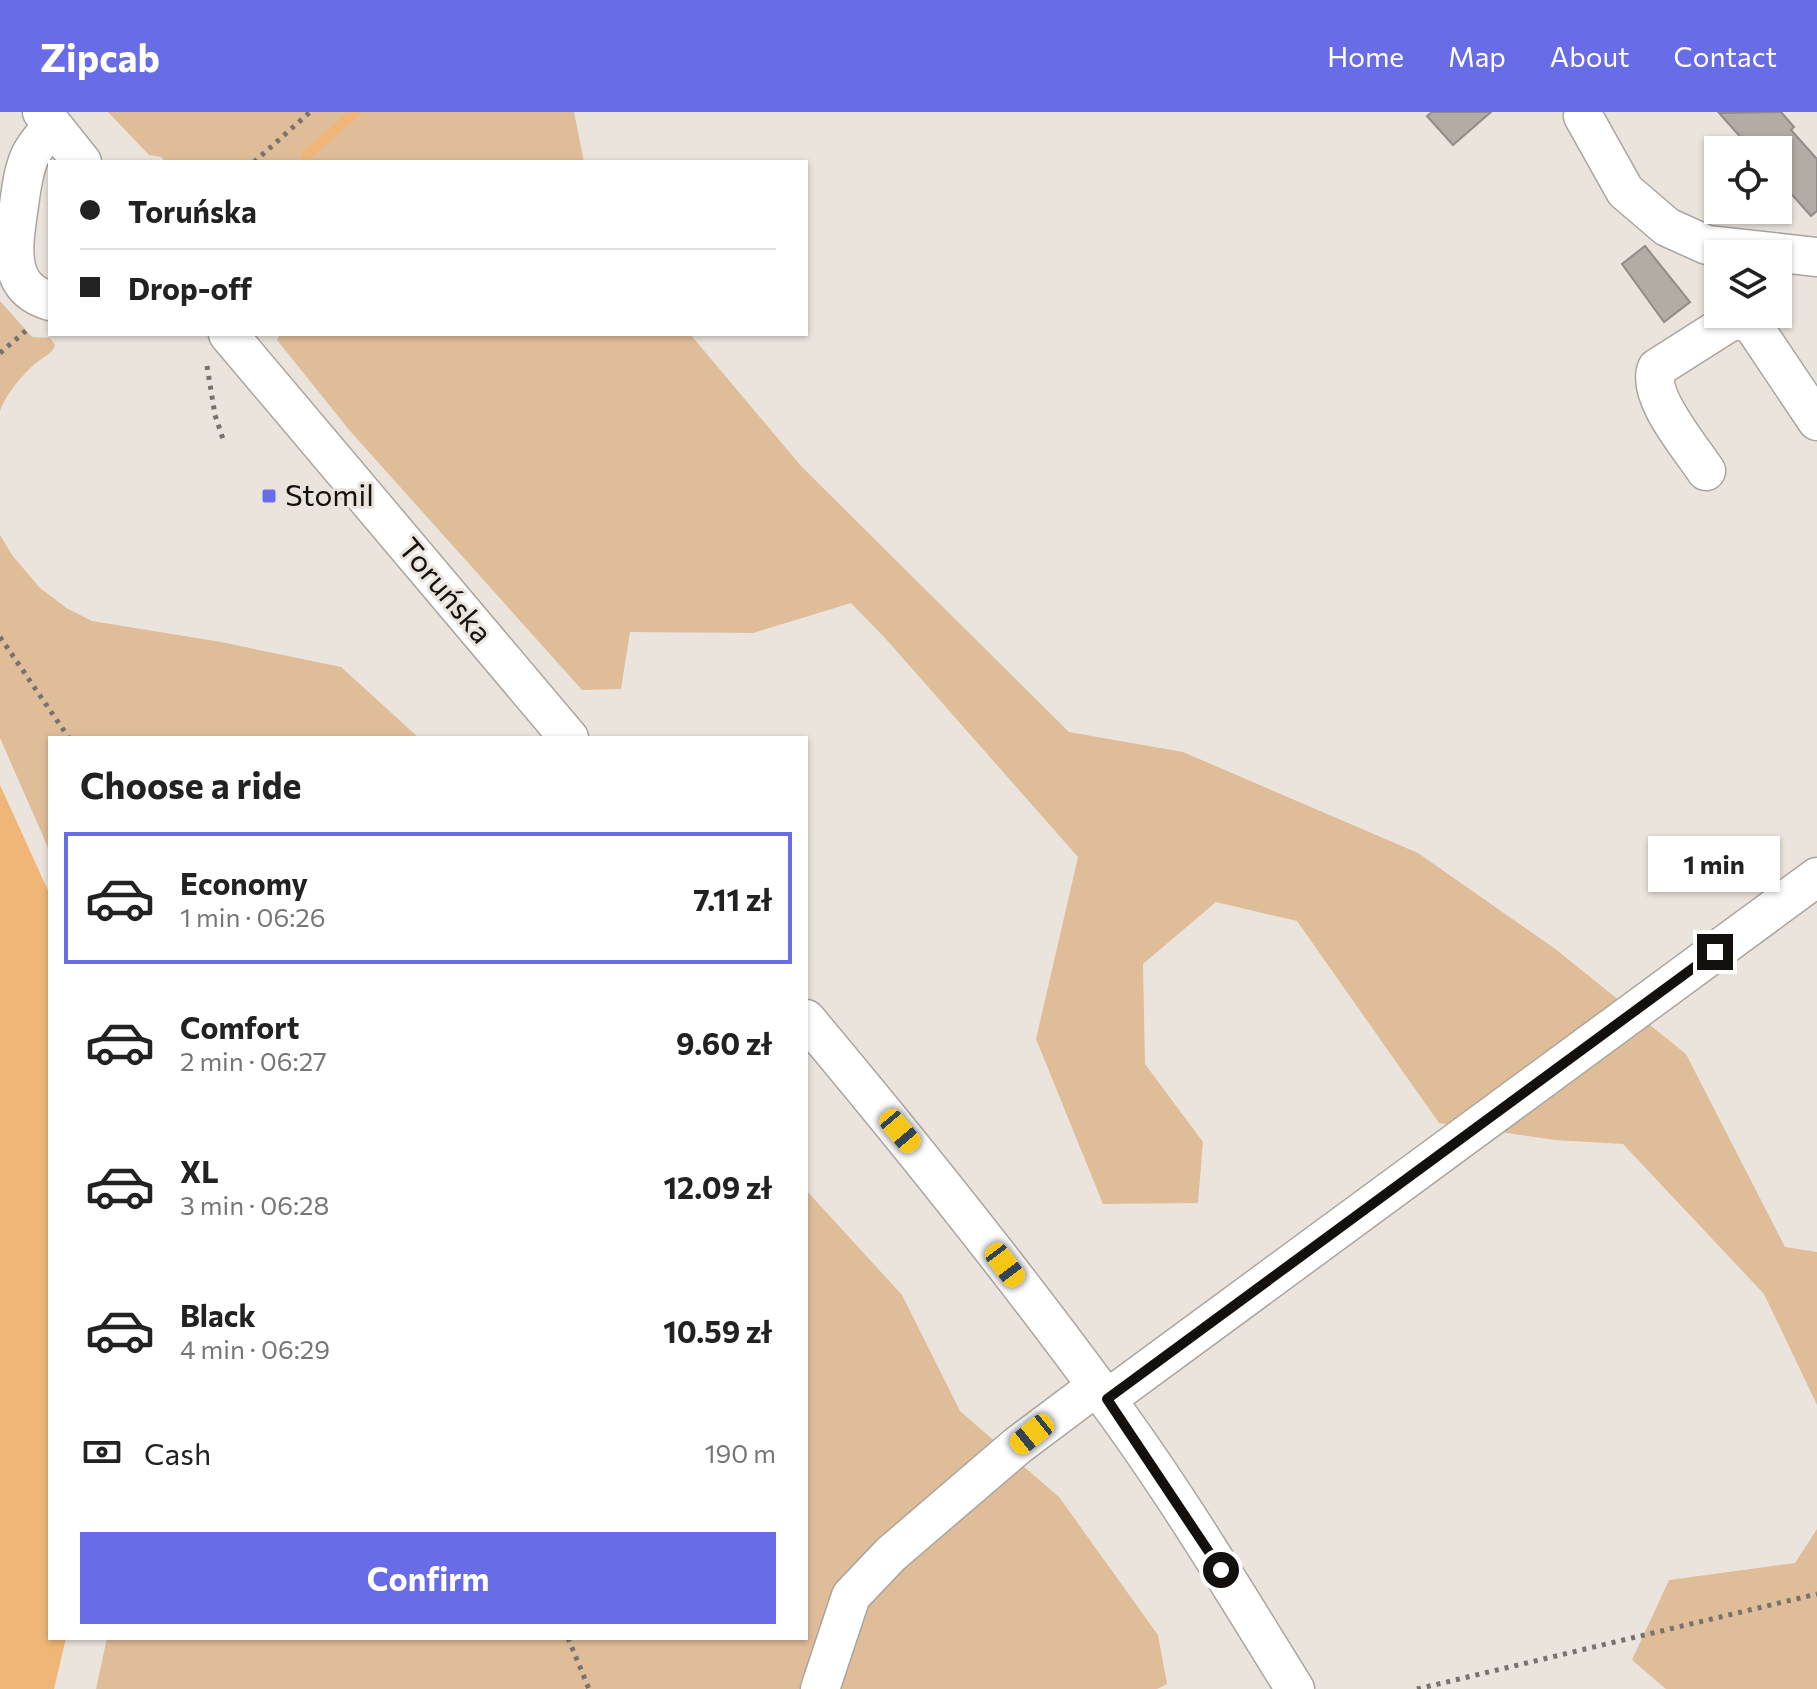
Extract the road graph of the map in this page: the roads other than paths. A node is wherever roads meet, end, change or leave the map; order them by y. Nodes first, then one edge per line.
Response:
1 (1583, 116) dead end
2 (47, 119) edge
3 (80, 160) edge
4 (1817, 257) edge
5 (48, 300) edge
6 (216, 347) edge
7 (1817, 421) edge
8 (1706, 471) dead end
9 (567, 736) edge
10 (1817, 877) edge
11 (808, 1021) edge
12 (1102, 1393) junction
13 (820, 1689) edge
14 (1295, 1689) edge

1 - 4 street
2 - 3 street
2 - 5 street
6 - 9 street, Toruńska
7 - 8 street
10 - 12 street
11 - 12 street
12 - 13 street
12 - 14 street

